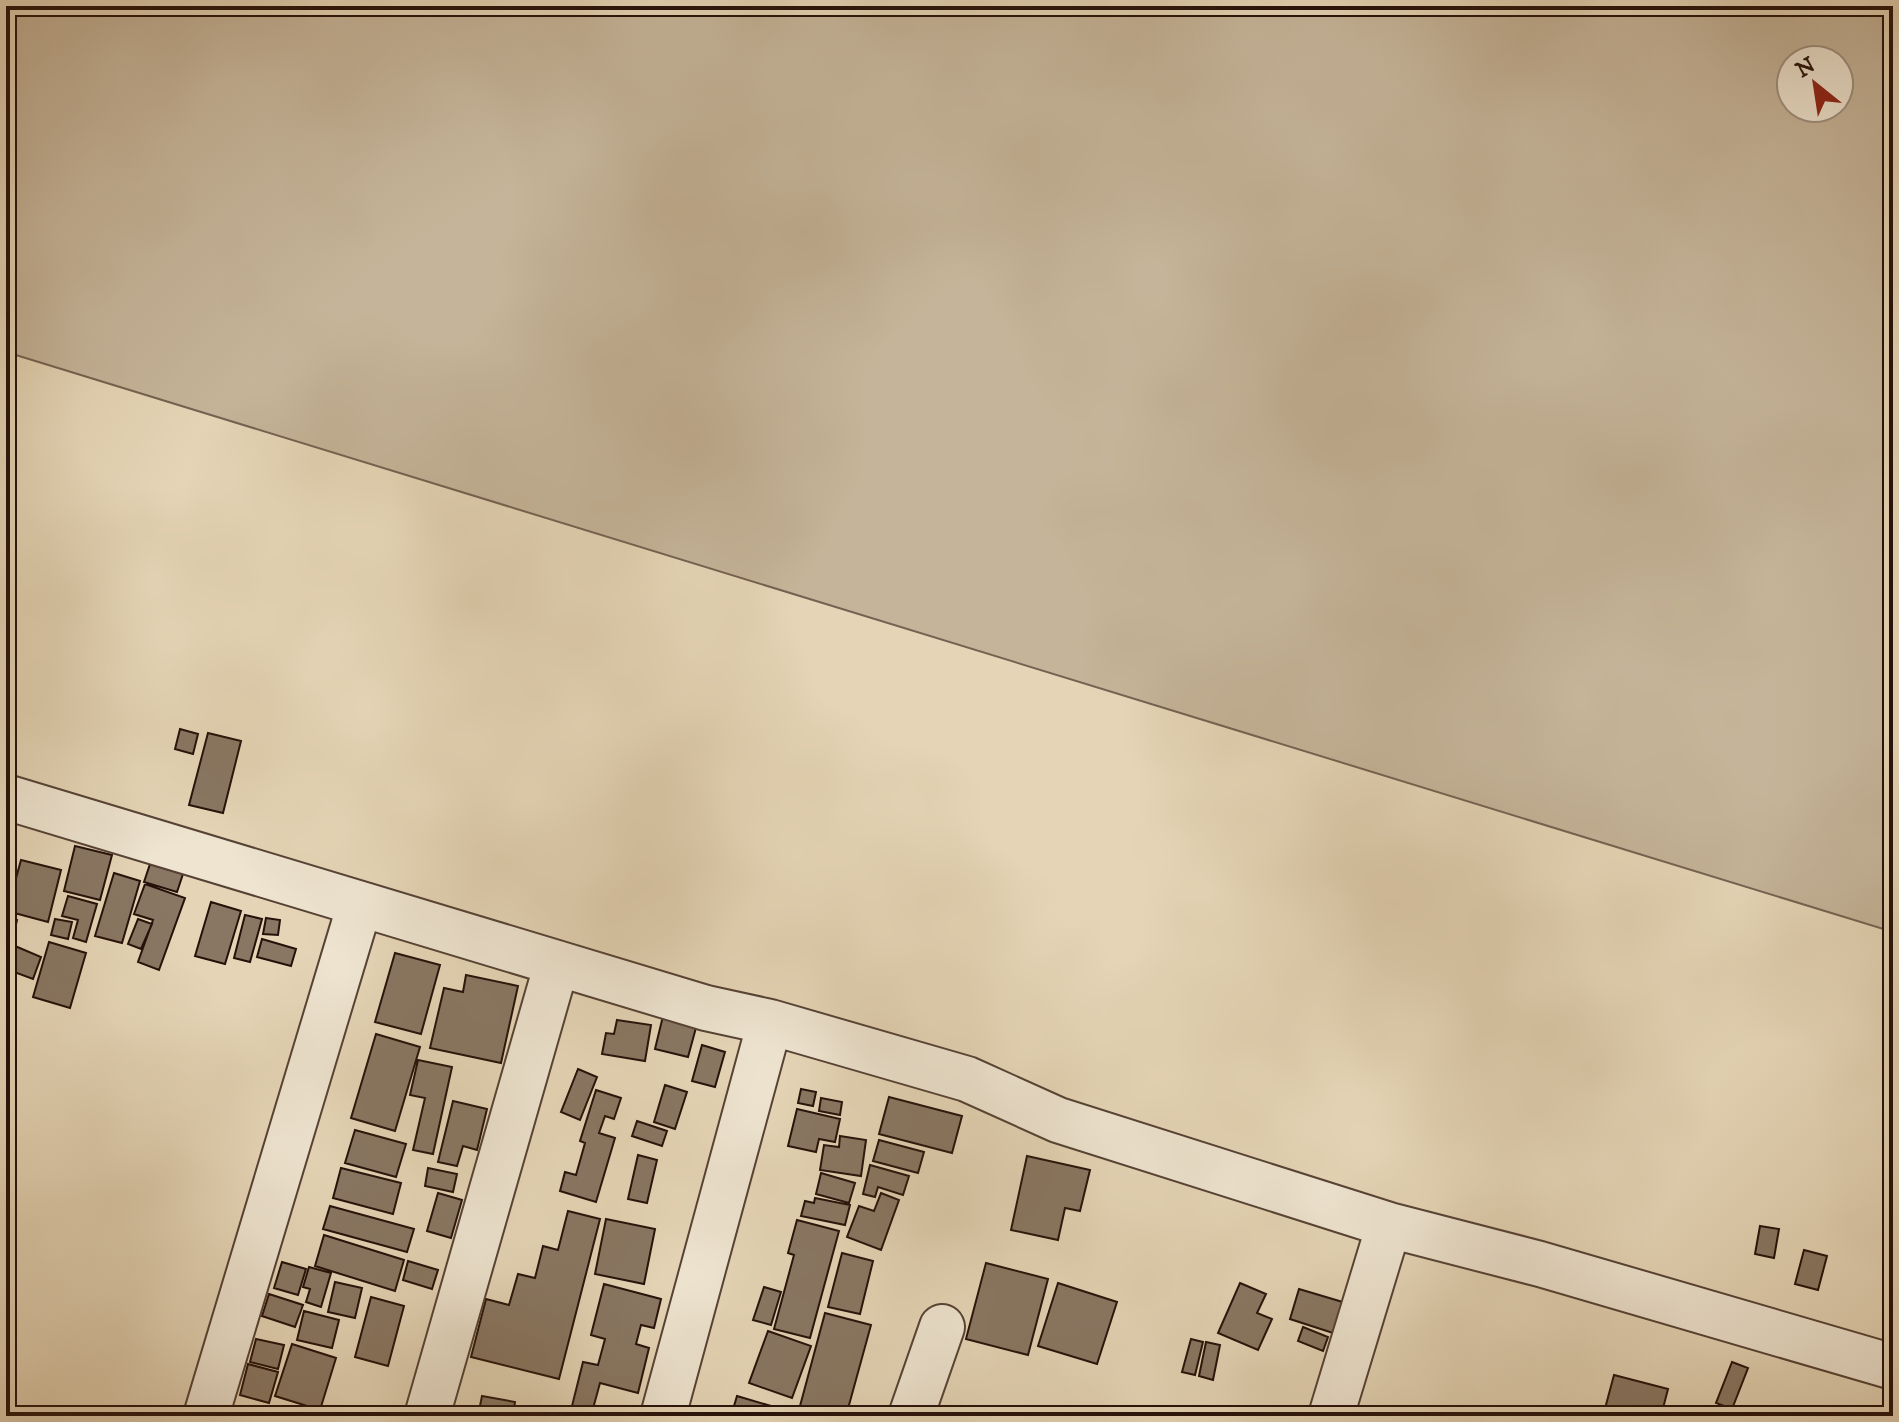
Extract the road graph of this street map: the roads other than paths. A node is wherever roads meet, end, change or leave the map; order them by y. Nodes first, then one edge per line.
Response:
1 (6, 797) edge
2 (360, 904) junction
3 (557, 963) junction
4 (770, 1022) junction
5 (1389, 1225) junction
6 (942, 1327) dead end
7 (1893, 1367) edge
8 (206, 1416) edge
9 (427, 1416) edge
10 (663, 1416) edge
11 (911, 1416) edge
12 (1331, 1416) edge

1 - 2 street
2 - 3 street
2 - 8 street
3 - 4 street
3 - 9 street
4 - 5 street
4 - 10 street
5 - 7 street
5 - 12 street
6 - 11 street

